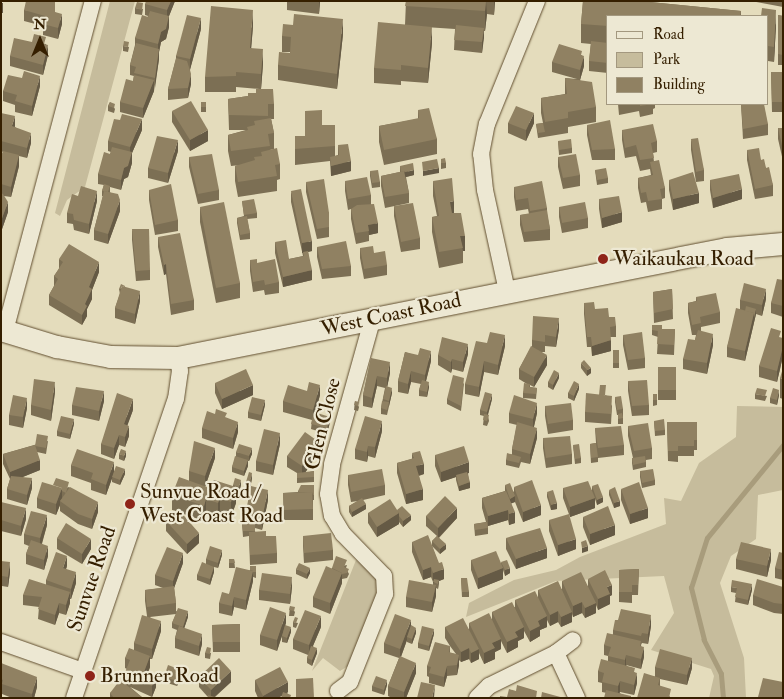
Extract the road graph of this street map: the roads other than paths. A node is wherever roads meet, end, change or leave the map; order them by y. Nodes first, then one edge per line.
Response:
1 (93, 1) edge
2 (537, 1) edge
3 (783, 244) edge
4 (507, 291) junction
5 (373, 317) junction
6 (3, 330) edge
7 (178, 358) junction
8 (573, 640) dead end
9 (1, 642) edge
10 (556, 653) junction
11 (83, 671) junction
12 (338, 691) dead end
13 (74, 698) edge
14 (476, 698) edge
15 (577, 698) edge

1 - 6 street
2 - 4 street
3 - 4 main road, West Coast Road
4 - 5 main road, West Coast Road
5 - 7 main road, West Coast Road
5 - 12 street, Glen Close
6 - 7 main road, West Coast Road
7 - 11 street, Sunvue Road
8 - 10 street
9 - 11 street
10 - 14 street
10 - 15 street
11 - 13 street, Sunvue Road

